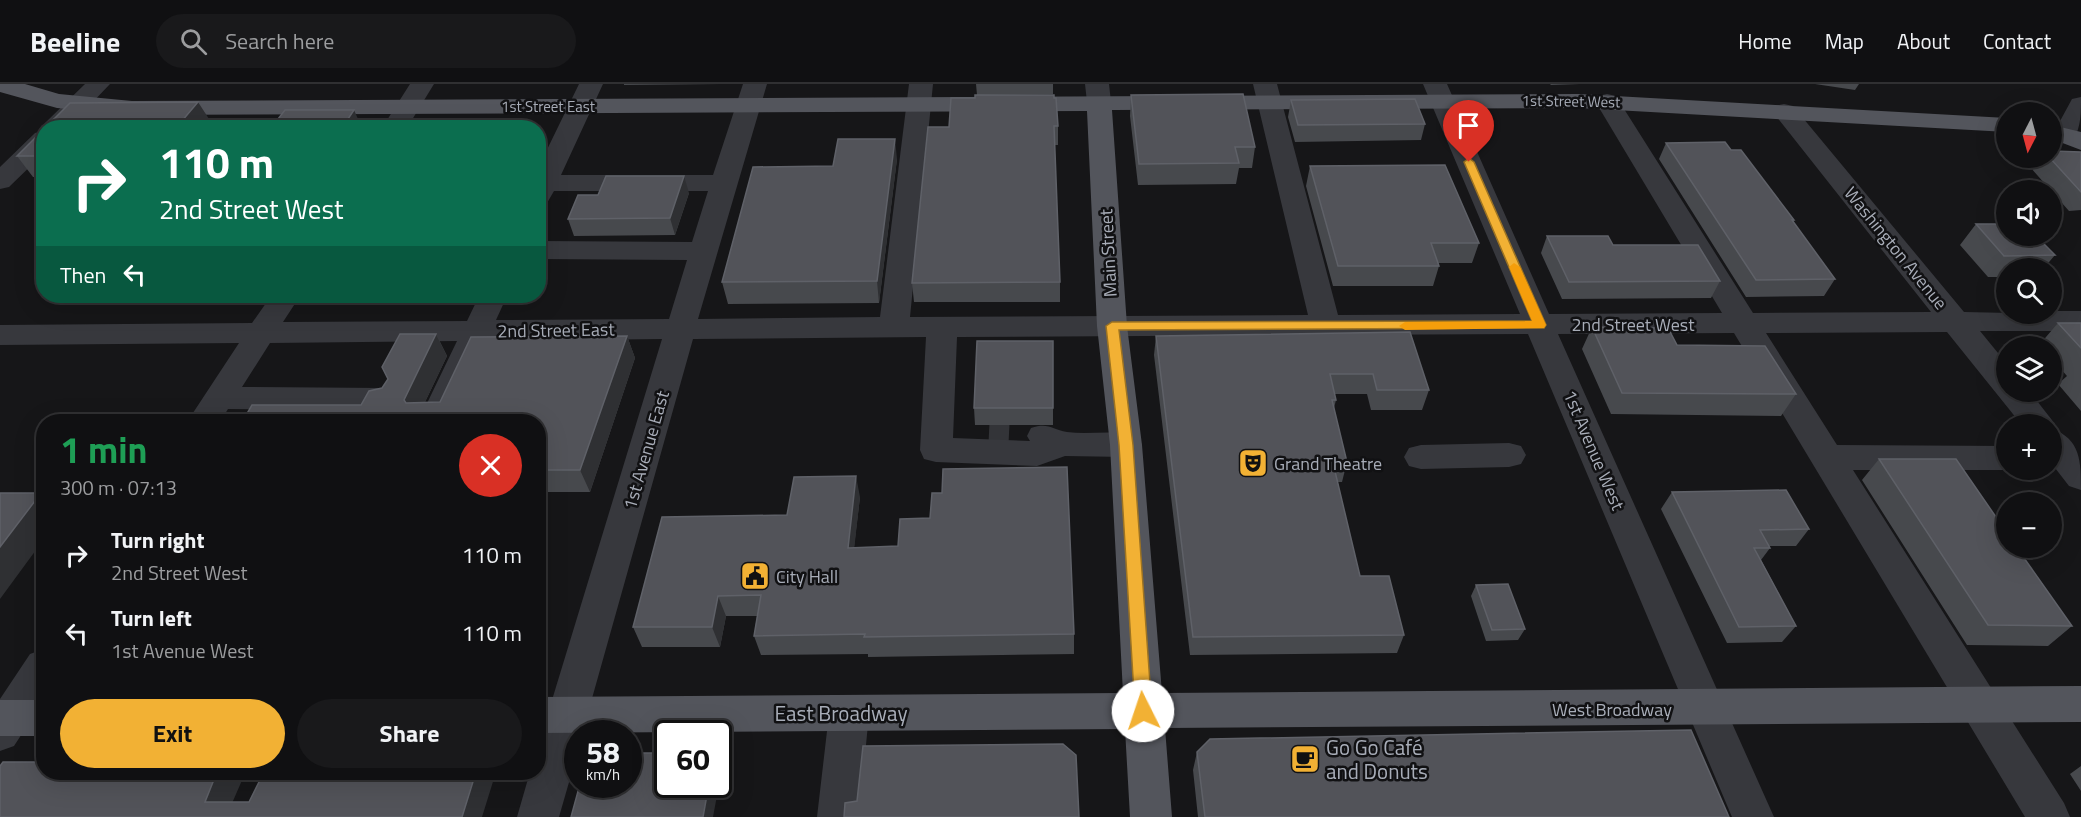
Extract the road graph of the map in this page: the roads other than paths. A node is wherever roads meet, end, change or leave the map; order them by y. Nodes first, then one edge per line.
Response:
1 (0, 84) edge
2 (98, 84) edge
3 (422, 84) edge
4 (1439, 92) edge
5 (1098, 93) edge
6 (1268, 93) edge
7 (752, 94) edge
8 (920, 94) edge
9 (586, 95) edge
10 (1607, 101) junction
11 (2081, 104) edge
12 (77, 105) junction
13 (408, 107) junction
14 (1784, 111) junction
15 (62, 120) edge
16 (399, 120) edge
17 (1996, 124) edge
18 (2066, 136) edge
19 (36, 146) edge
20 (0, 181) edge
21 (546, 181) edge
22 (723, 183) junction
23 (546, 190) edge
24 (546, 250) edge
25 (704, 251) junction
26 (280, 303) edge
27 (490, 303) edge
28 (2081, 321) edge
29 (1957, 322) junction
30 (1743, 324) junction
31 (1540, 325) junction
32 (1112, 326) junction
33 (1326, 326) junction
34 (894, 327) junction
35 (942, 327) junction
36 (682, 329) junction
37 (477, 331) junction
38 (261, 333) junction
39 (0, 335) edge
40 (1996, 371) edge
41 (383, 399) edge
42 (2020, 402) edge
43 (211, 410) edge
44 (438, 414) edge
45 (2031, 414) edge
46 (1063, 444) junction
47 (1126, 445) junction
48 (957, 451) junction
49 (1509, 455) dead end
50 (1421, 457) dead end
51 (1826, 457) junction
52 (1996, 458) edge
53 (36, 680) edge
54 (2081, 704) edge
55 (1978, 705) junction
56 (1707, 708) junction
57 (1143, 711) junction
58 (849, 714) junction
59 (553, 715) edge
60 (13, 722) edge
61 (546, 763) edge
62 (543, 780) edge
63 (538, 817) edge
64 (838, 817) edge
65 (1151, 817) edge
66 (1754, 817) edge
67 (2049, 817) edge

1 - 12 main road, 1st Street East
2 - 12 street
3 - 13 street
4 - 6 main road, 1st Street West
4 - 10 main road, 1st Street West
4 - 31 street, 1st Avenue West
5 - 6 main road, 1st Street West
5 - 8 main road, 1st Street East
5 - 32 main road, Main Street
6 - 33 street
7 - 8 main road, 1st Street East
7 - 9 main road, 1st Street East
7 - 22 street, 1st Avenue East
8 - 34 street
9 - 13 main road, 1st Street East
9 - 21 street
10 - 14 main road, 1st Street West
10 - 30 street
11 - 18 street
12 - 13 main road, 1st Street East
12 - 15 street
13 - 16 street
14 - 17 main road, 1st Street West
14 - 29 street, Washington Avenue
19 - 20 street
22 - 23 street
22 - 25 street, 1st Avenue East
24 - 25 street
25 - 36 street, 1st Avenue East
26 - 38 street
27 - 37 street
28 - 29 street, 2nd Street West
29 - 30 street, 2nd Street West
29 - 40 street, Washington Avenue
30 - 31 street, 2nd Street West
30 - 51 street
31 - 33 street, 2nd Street West
31 - 56 street, 1st Avenue West
32 - 33 street, 2nd Street West
32 - 35 street, 2nd Street East
32 - 47 main road, Main Street
34 - 35 street, 2nd Street East
34 - 36 street, 2nd Street East
35 - 48 street
36 - 37 street, 2nd Street East
36 - 59 street, 1st Avenue East
37 - 38 street, 2nd Street East
37 - 44 street
38 - 39 street, 2nd Street East
38 - 43 street
41 - 43 street
42 - 45 street
46 - 47 street
46 - 48 street
46 - 48 street
47 - 57 main road, Main Street
49 - 50 street
51 - 52 street
51 - 55 street
53 - 60 street
54 - 55 main road, West Broadway
55 - 56 main road, West Broadway
55 - 67 street
56 - 57 main road, West Broadway
56 - 66 street, 1st Avenue West
57 - 58 main road, East Broadway
57 - 65 main road, Main Street
58 - 59 main road, East Broadway
58 - 64 street
59 - 61 street, 1st Avenue East
62 - 63 street, 1st Avenue East

